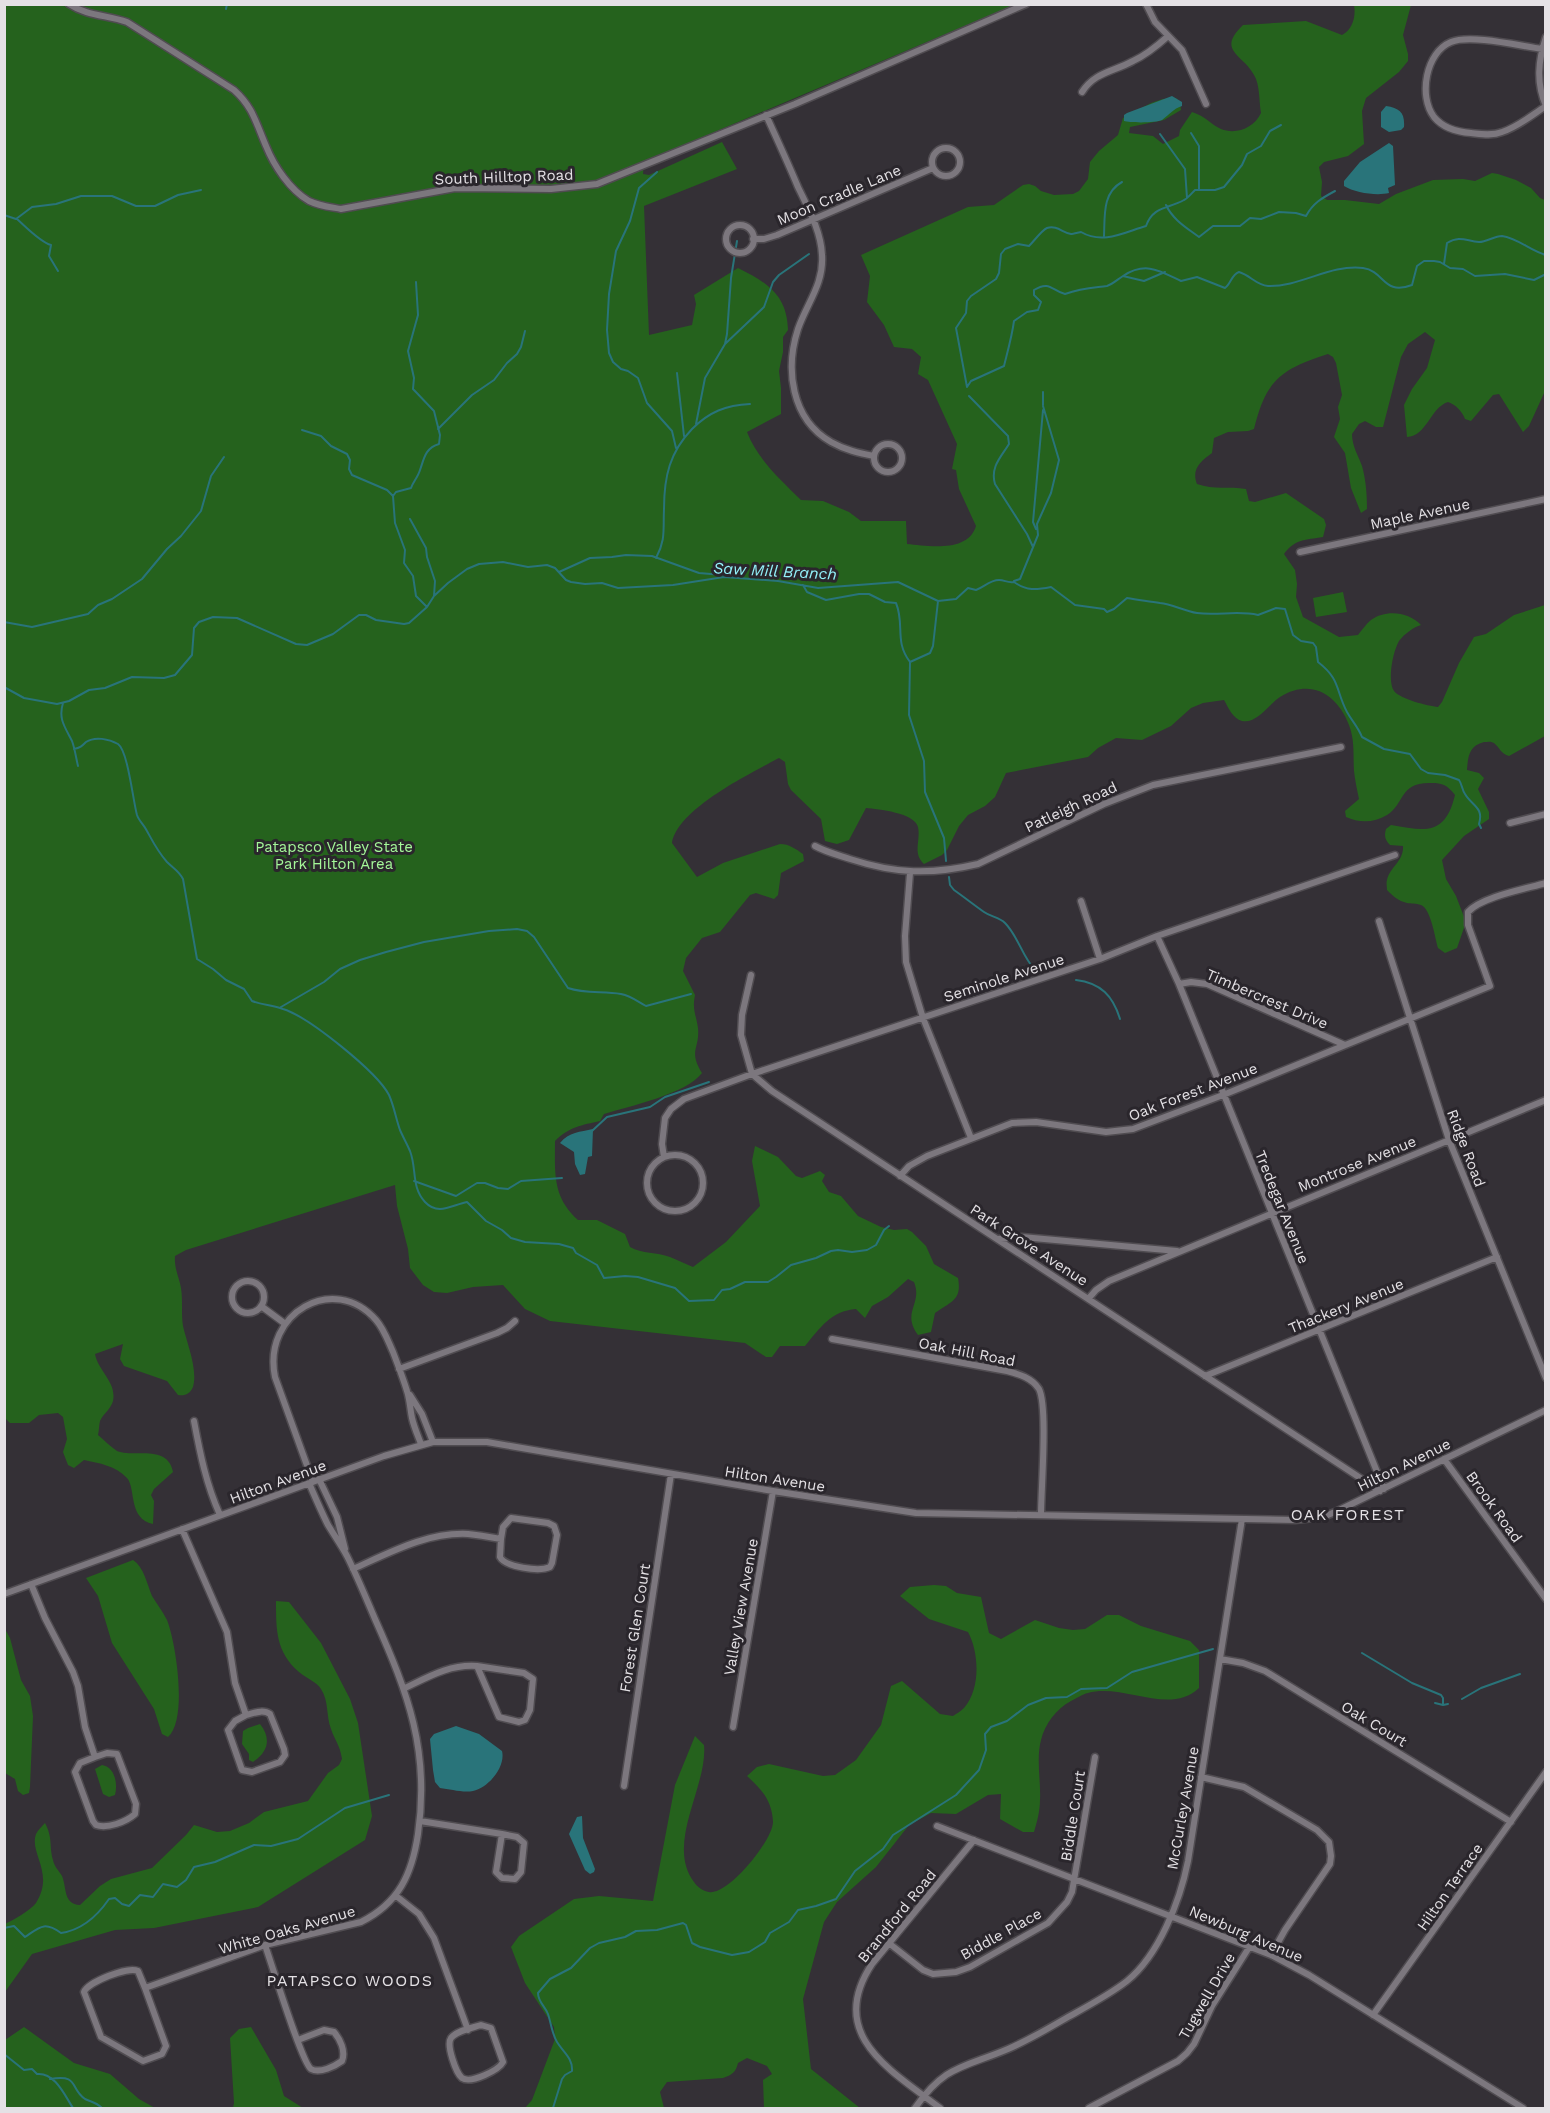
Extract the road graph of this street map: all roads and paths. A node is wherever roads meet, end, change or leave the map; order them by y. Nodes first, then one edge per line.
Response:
1 (69, 4) edge
2 (1026, 4) edge
3 (1146, 4) edge
4 (1167, 37) junction
5 (1545, 37) edge
6 (1542, 49) junction
7 (1082, 92) dead end
8 (1206, 104) dead end
9 (1545, 106) edge
10 (766, 116) junction
11 (933, 168) junction
12 (813, 219) junction
13 (753, 239) junction
14 (874, 456) junction
15 (1545, 499) edge
16 (1300, 552) dead end
17 (1341, 747) dead end
18 (1545, 814) edge
19 (1510, 823) dead end
20 (815, 846) dead end
21 (1395, 855) dead end
22 (910, 873) junction
23 (1545, 883) edge
24 (1081, 901) dead end
25 (1379, 921) dead end
26 (1157, 936) junction
27 (1100, 959) junction
28 (751, 975) dead end
29 (1179, 984) junction
30 (923, 1018) junction
31 (1410, 1018) junction
32 (1345, 1045) junction
33 (752, 1074) junction
34 (1223, 1095) junction
35 (1545, 1100) edge
36 (971, 1138) junction
37 (1449, 1140) junction
38 (664, 1157) junction
39 (900, 1176) junction
40 (1271, 1212) junction
41 (998, 1239) junction
42 (1177, 1251) junction
43 (1497, 1257) junction
44 (1089, 1298) junction
45 (261, 1306) junction
46 (515, 1321) dead end
47 (284, 1323) junction
48 (1319, 1330) junction
49 (832, 1339) dead end
50 (399, 1370) junction
51 (1205, 1376) junction
52 (1545, 1378) edge
53 (408, 1392) junction
54 (1545, 1410) edge
55 (194, 1420) dead end
56 (433, 1442) junction
57 (421, 1444) junction
58 (1444, 1459) junction
59 (671, 1474) junction
60 (314, 1481) junction
61 (1382, 1490) junction
62 (773, 1491) junction
63 (220, 1515) junction
64 (1041, 1515) junction
65 (1242, 1519) junction
66 (182, 1529) junction
67 (501, 1539) junction
68 (347, 1556) junction
69 (353, 1569) junction
70 (31, 1584) junction
71 (4, 1594) edge
72 (1545, 1599) edge
73 (1221, 1659) junction
74 (477, 1666) junction
75 (405, 1688) junction
76 (246, 1715) junction
77 (733, 1727) dead end
78 (1095, 1756) dead end
79 (95, 1757) junction
80 (1545, 1772) edge
81 (1201, 1777) junction
82 (624, 1786) dead end
83 (420, 1821) junction
84 (1511, 1822) junction
85 (938, 1826) dead end
86 (502, 1834) junction
87 (974, 1840) junction
88 (1075, 1879) junction
89 (395, 1895) junction
90 (1170, 1916) junction
91 (890, 1944) junction
92 (266, 1945) junction
93 (1250, 1946) junction
94 (1271, 1955) junction
95 (145, 1989) junction
96 (1373, 2015) junction
97 (468, 2030) junction
98 (298, 2040) junction
99 (924, 2096) junction
100 (915, 2109) edge
101 (940, 2109) edge
102 (1089, 2109) edge
103 (1523, 2109) edge

1 - 10 street, South Hilltop Road
2 - 10 street, South Hilltop Road
3 - 4 street
4 - 7 street
4 - 8 street
5 - 6 street
6 - 9 street
6 - 9 street
10 - 12 street
11 - 11 street, Moon Cradle Lane
11 - 12 street, Moon Cradle Lane
12 - 13 street, Moon Cradle Lane
12 - 14 street
13 - 13 street, Moon Cradle Lane
14 - 14 street
15 - 16 street, Maple Avenue
17 - 22 street, Patleigh Road
18 - 19 street
20 - 22 street, Patleigh Road
21 - 26 street, Seminole Avenue
22 - 30 street
23 - 31 street, Oak Forest Avenue
24 - 27 street
25 - 31 street, Ridge Road
26 - 27 street, Seminole Avenue
26 - 29 street, Tredegar Avenue
27 - 30 street, Seminole Avenue
28 - 33 street
29 - 32 street, Timbercrest Drive
29 - 34 street, Tredegar Avenue
30 - 33 street, Seminole Avenue
30 - 36 street
31 - 32 street, Oak Forest Avenue
31 - 37 street, Ridge Road
32 - 34 street, Oak Forest Avenue
33 - 38 street, Seminole Avenue
33 - 39 street, Park Grove Avenue
34 - 36 street, Oak Forest Avenue
34 - 40 street, Tredegar Avenue
35 - 37 street, Montrose Avenue
36 - 39 street, Oak Forest Avenue
37 - 40 street, Montrose Avenue
37 - 43 street, Ridge Road
38 - 38 street
39 - 41 street, Park Grove Avenue
40 - 42 street, Montrose Avenue
40 - 48 street, Tredegar Avenue
41 - 42 street, Montrose Avenue
41 - 44 street, Park Grove Avenue
42 - 44 street, Montrose Avenue
43 - 48 street, Thackery Avenue
43 - 52 street, Ridge Road
44 - 51 street, Park Grove Avenue
45 - 45 street
45 - 47 street
46 - 50 street
47 - 50 street
47 - 60 street
48 - 51 street, Thackery Avenue
48 - 61 street, Tredegar Avenue
49 - 64 street, Oak Hill Road
50 - 53 street
51 - 61 street, Park Grove Avenue
53 - 56 street
53 - 57 street
54 - 58 street, Hilton Avenue
55 - 63 street
56 - 57 street, Hilton Avenue
56 - 59 street, Hilton Avenue
57 - 60 street, Hilton Avenue
58 - 61 street, Hilton Avenue
58 - 72 street, Brook Road
59 - 62 street, Hilton Avenue
59 - 82 street, Forest Glen Court
60 - 63 street, Hilton Avenue
60 - 68 street, White Oaks Avenue
60 - 68 street, White Oaks Avenue
61 - 65 street, Hilton Avenue
62 - 64 street, Hilton Avenue
62 - 77 street, Valley View Avenue
63 - 66 street, Hilton Avenue
64 - 65 street, Hilton Avenue
65 - 73 street, McCurley Avenue
66 - 70 street, Hilton Avenue
66 - 76 street
67 - 67 street
67 - 69 street
68 - 69 street, White Oaks Avenue
69 - 75 street, White Oaks Avenue
70 - 71 street, Hilton Avenue
70 - 79 street
73 - 81 street, McCurley Avenue
73 - 84 street, Oak Court
74 - 74 street
74 - 75 street
75 - 83 street, White Oaks Avenue
76 - 76 street
78 - 88 street, Biddle Court
79 - 79 street
80 - 84 street, Hilton Terrace
81 - 90 street, McCurley Avenue
81 - 94 street
83 - 86 street
83 - 89 street, White Oaks Avenue
84 - 96 street, Hilton Terrace
85 - 87 street, Newburg Avenue
86 - 86 street
87 - 88 street, Newburg Avenue
87 - 91 street, Brandford Road
88 - 90 street, Newburg Avenue
88 - 91 street, Biddle Place
89 - 92 street, White Oaks Avenue
89 - 97 street
90 - 93 street, Newburg Avenue
90 - 99 street, McCurley Avenue
91 - 99 street, Brandford Road
92 - 95 street, White Oaks Avenue
92 - 98 street
93 - 94 street, Newburg Avenue
93 - 102 street, Tugwell Drive
94 - 96 street, Newburg Avenue
95 - 95 street
96 - 103 street, Newburg Avenue
97 - 97 street
98 - 98 street
99 - 100 street, McCurley Avenue
99 - 101 street

